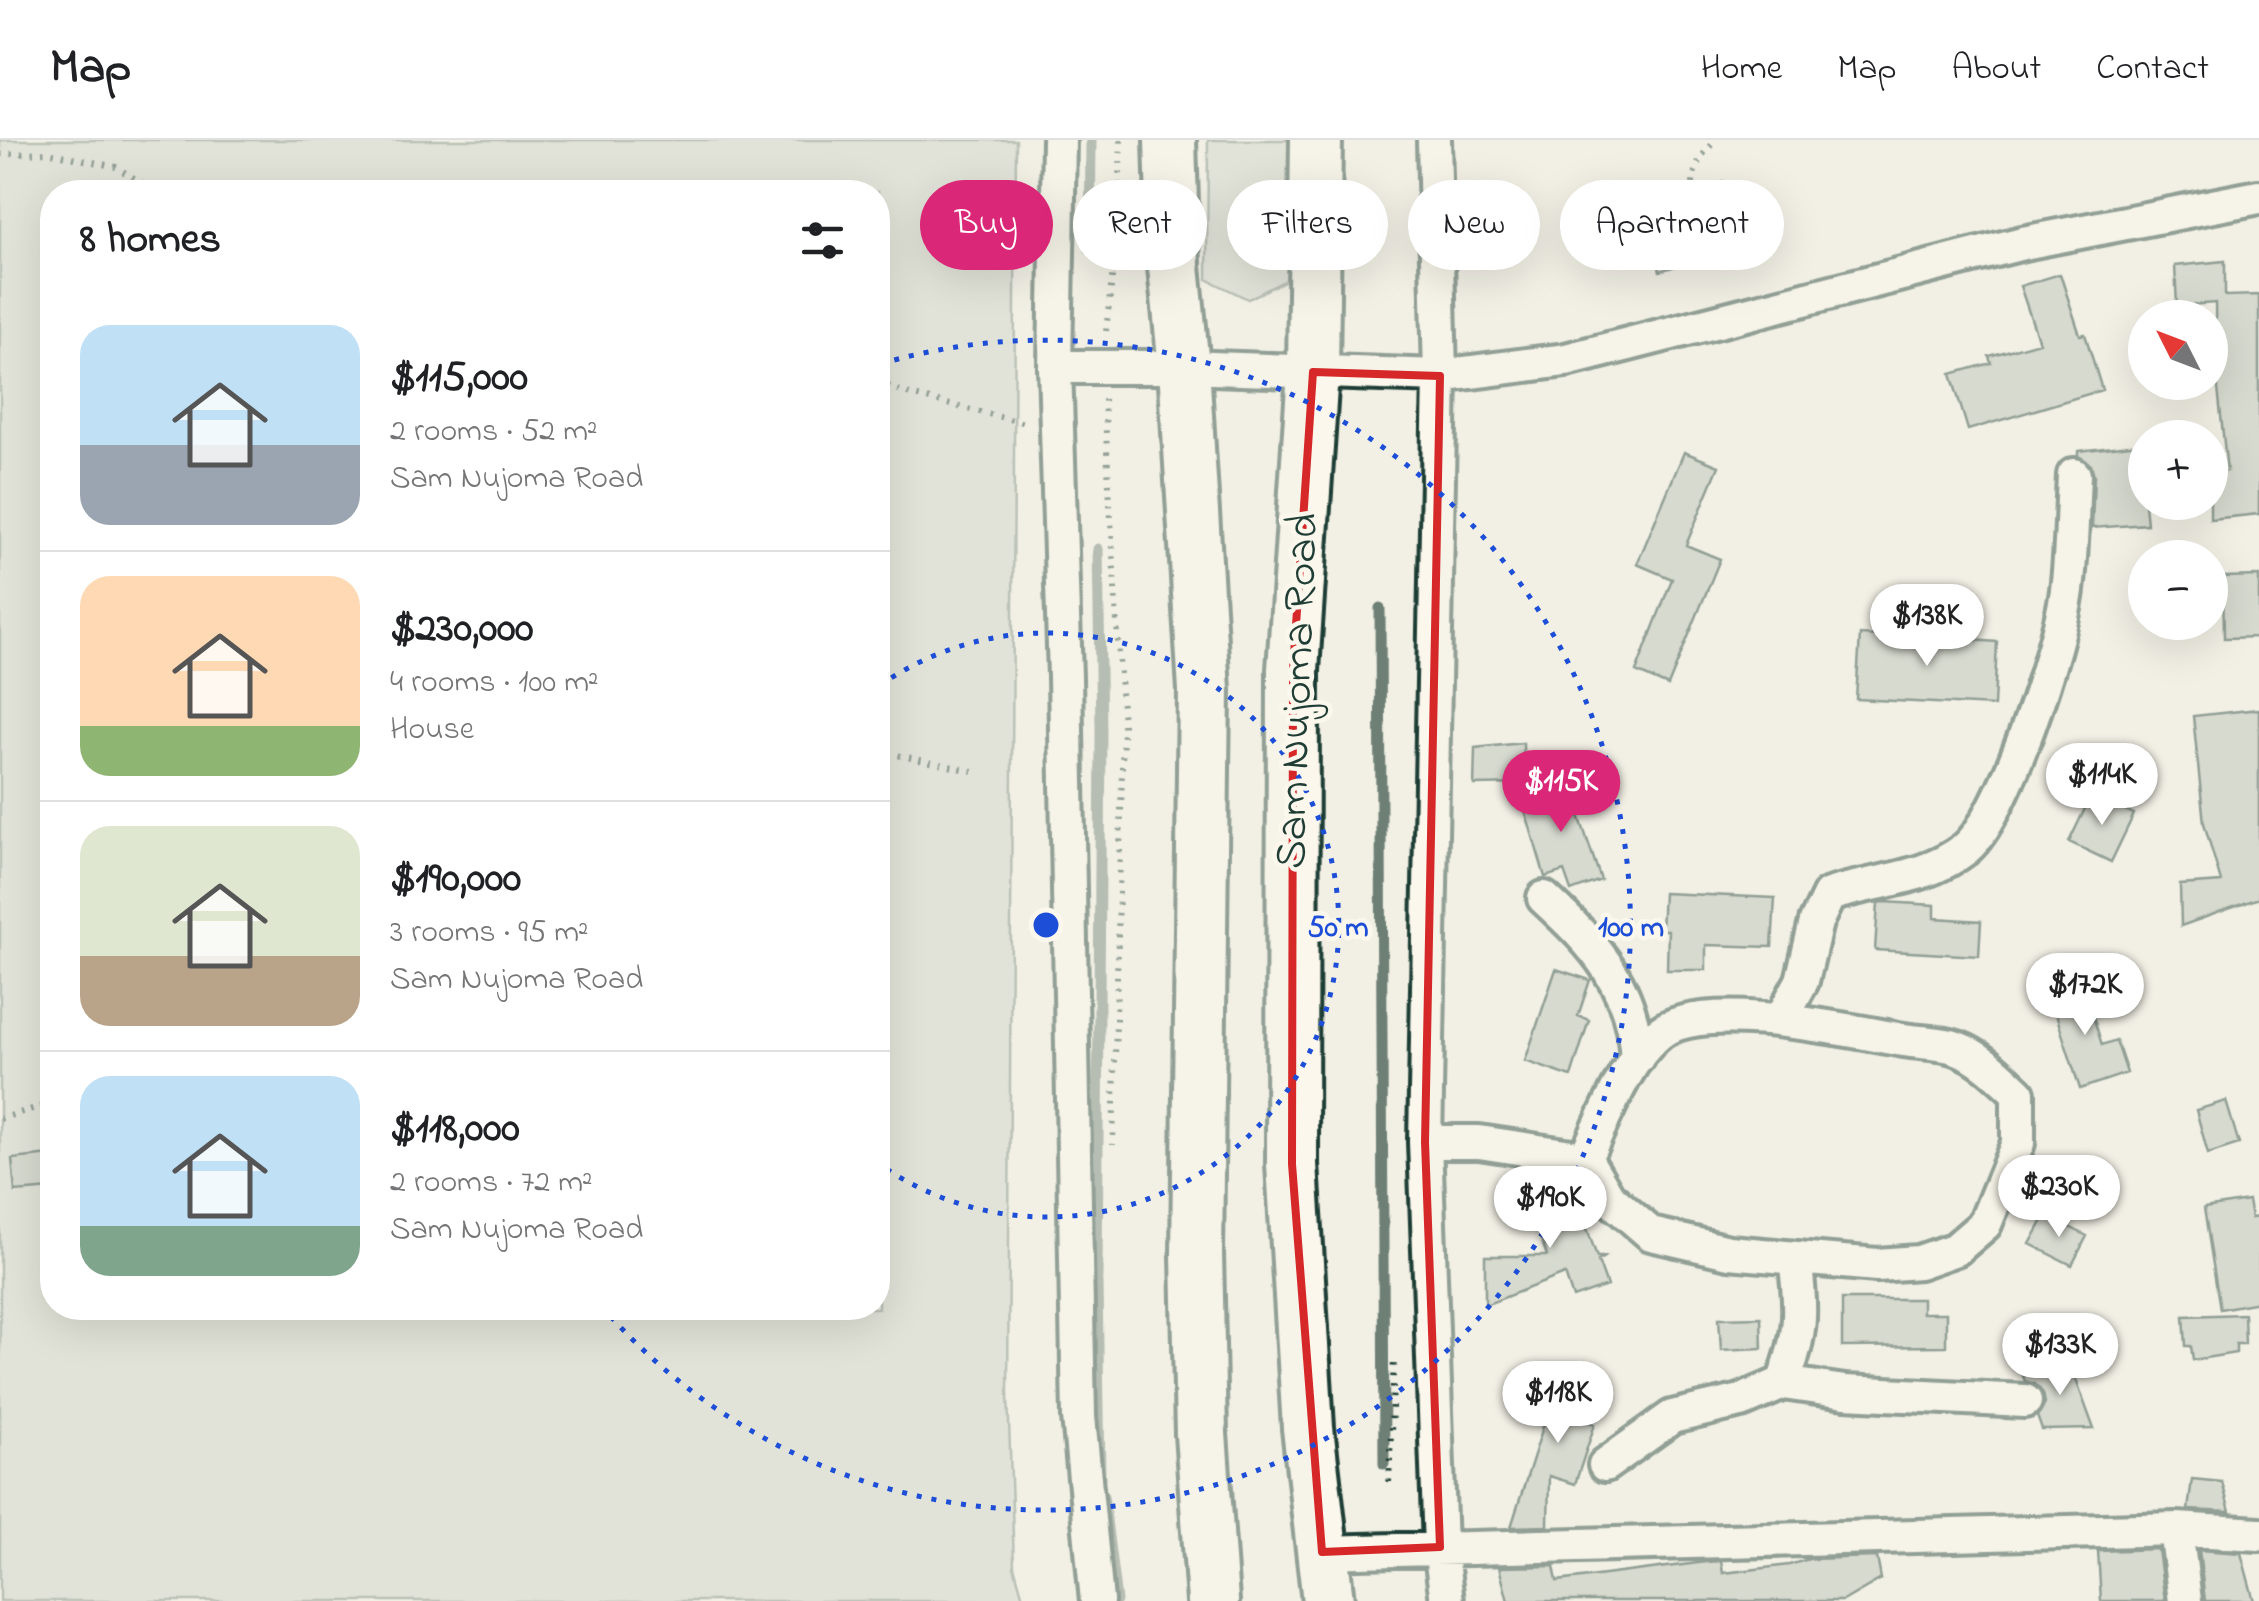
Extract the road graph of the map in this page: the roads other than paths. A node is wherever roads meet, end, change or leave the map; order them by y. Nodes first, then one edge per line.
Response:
1 (1059, 140) edge
2 (1170, 140) edge
3 (1316, 140) edge
4 (1434, 140) edge
5 (2259, 196) edge
6 (1054, 366) junction
7 (1184, 367) junction
8 (1312, 372) junction
9 (1440, 376) junction
10 (2074, 476) dead end
11 (1544, 898) dead end
12 (1780, 1018) junction
13 (1636, 1058) junction
14 (1425, 1142) junction
15 (1585, 1158) junction
16 (1796, 1258) junction
17 (1783, 1383) junction
18 (2025, 1401) dead end
19 (1606, 1465) dead end
20 (2176, 1529) junction
21 (2259, 1534) edge
22 (1440, 1547) junction
23 (1322, 1552) junction
24 (1097, 1601) edge
25 (1212, 1601) edge
26 (1328, 1601) edge
27 (1448, 1601) edge
28 (2186, 1601) edge

1 - 6 street
2 - 7 main road, Sam Nujoma Road
3 - 8 main road, Sam Nujoma Road
4 - 9 street
5 - 9 street
6 - 7 street
6 - 24 street
7 - 8 street
7 - 25 main road, Sam Nujoma Road
8 - 9 street
8 - 23 main road, Sam Nujoma Road
9 - 14 street
10 - 12 street
11 - 13 street
12 - 13 street
12 - 16 street
13 - 15 street
14 - 15 street
14 - 22 street
15 - 16 street
16 - 17 street
17 - 18 street
17 - 19 street
20 - 21 street
20 - 22 street
20 - 28 street
22 - 23 street
22 - 27 street
23 - 26 main road, Sam Nujoma Road

